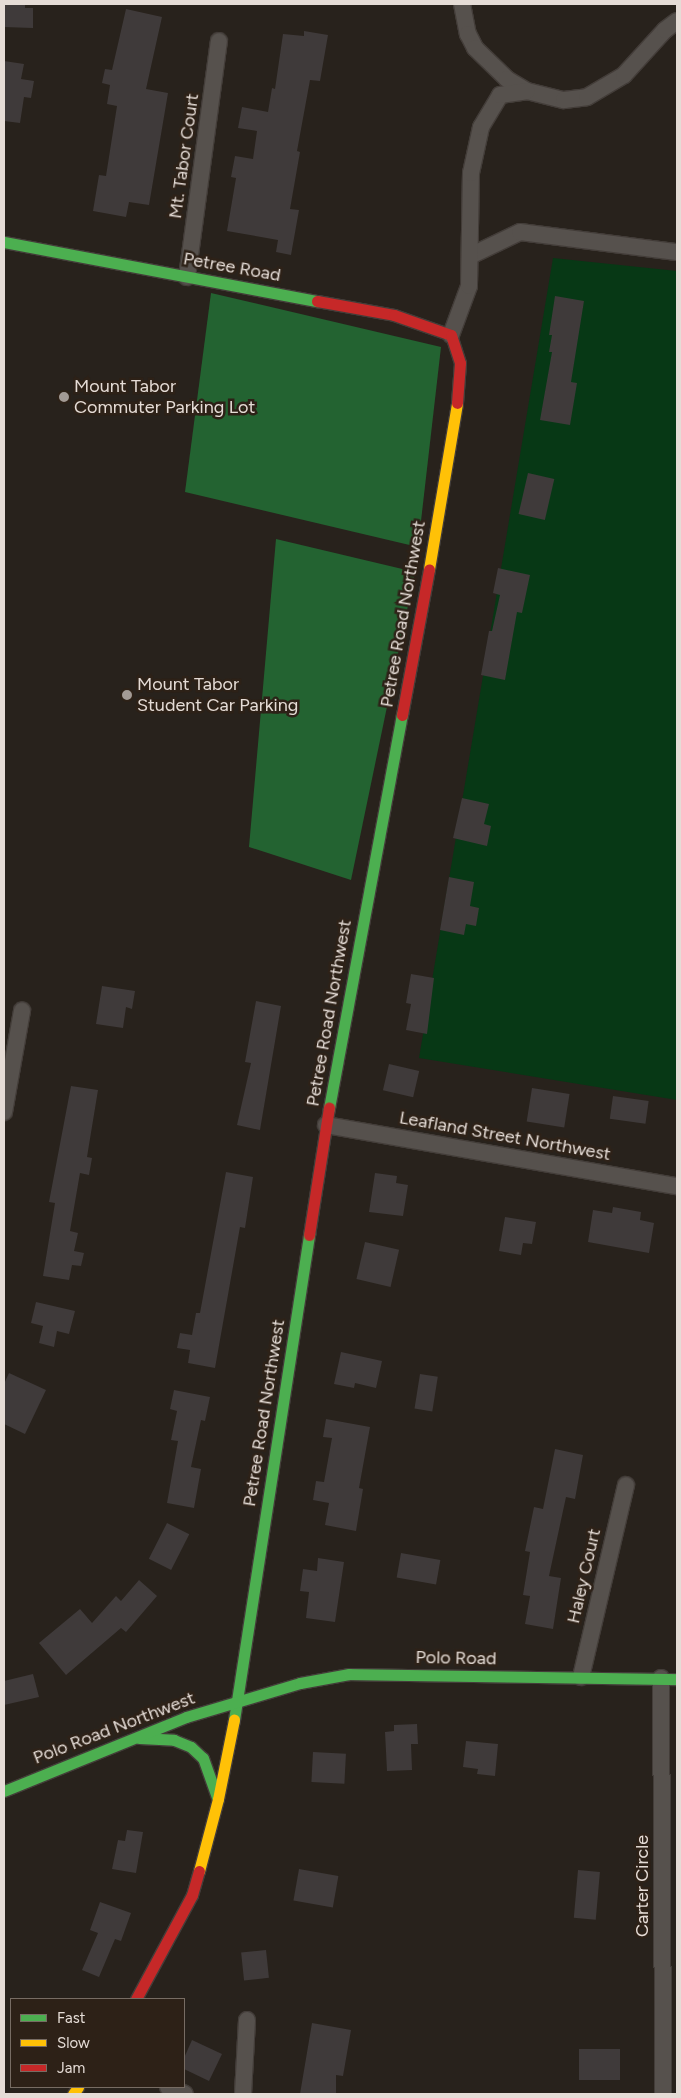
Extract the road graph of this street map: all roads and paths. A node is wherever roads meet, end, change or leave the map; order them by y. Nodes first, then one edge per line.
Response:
1 (462, 4) edge
2 (677, 21) edge
3 (219, 41) dead end
4 (527, 91) junction
5 (4, 242) edge
6 (677, 252) edge
7 (470, 256) junction
8 (188, 277) junction
9 (451, 335) junction
10 (22, 1011) dead end
11 (4, 1112) edge
12 (326, 1125) junction
13 (677, 1186) edge
14 (626, 1485) dead end
15 (581, 1677) junction
16 (661, 1678) junction
17 (677, 1679) edge
18 (238, 1700) junction
19 (133, 1737) junction
20 (4, 1791) edge
21 (218, 1799) junction
22 (137, 1998) edge
23 (247, 2020) dead end
24 (170, 2088) edge
25 (244, 2093) edge
26 (185, 2094) edge
27 (663, 2094) edge

1 - 4 street
2 - 4 street
3 - 8 street, Mt. Tabor Court
4 - 7 street
5 - 8 street, Petree Road
6 - 7 street
7 - 9 street
8 - 9 street, Petree Road
9 - 12 street, Petree Road Northwest
10 - 11 street
12 - 13 street, Leafland Street Northwest
12 - 18 street, Petree Road Northwest
14 - 15 street, Haley Court
15 - 16 street, Polo Road
15 - 18 street, Polo Road
16 - 17 street, Polo Road
16 - 27 street, Carter Circle
18 - 19 street, Polo Road Northwest
18 - 21 street, Petree Road Northwest
19 - 20 street, Polo Road Northwest
19 - 21 street
21 - 22 street, Petree Road Northwest
23 - 25 street
24 - 26 street

